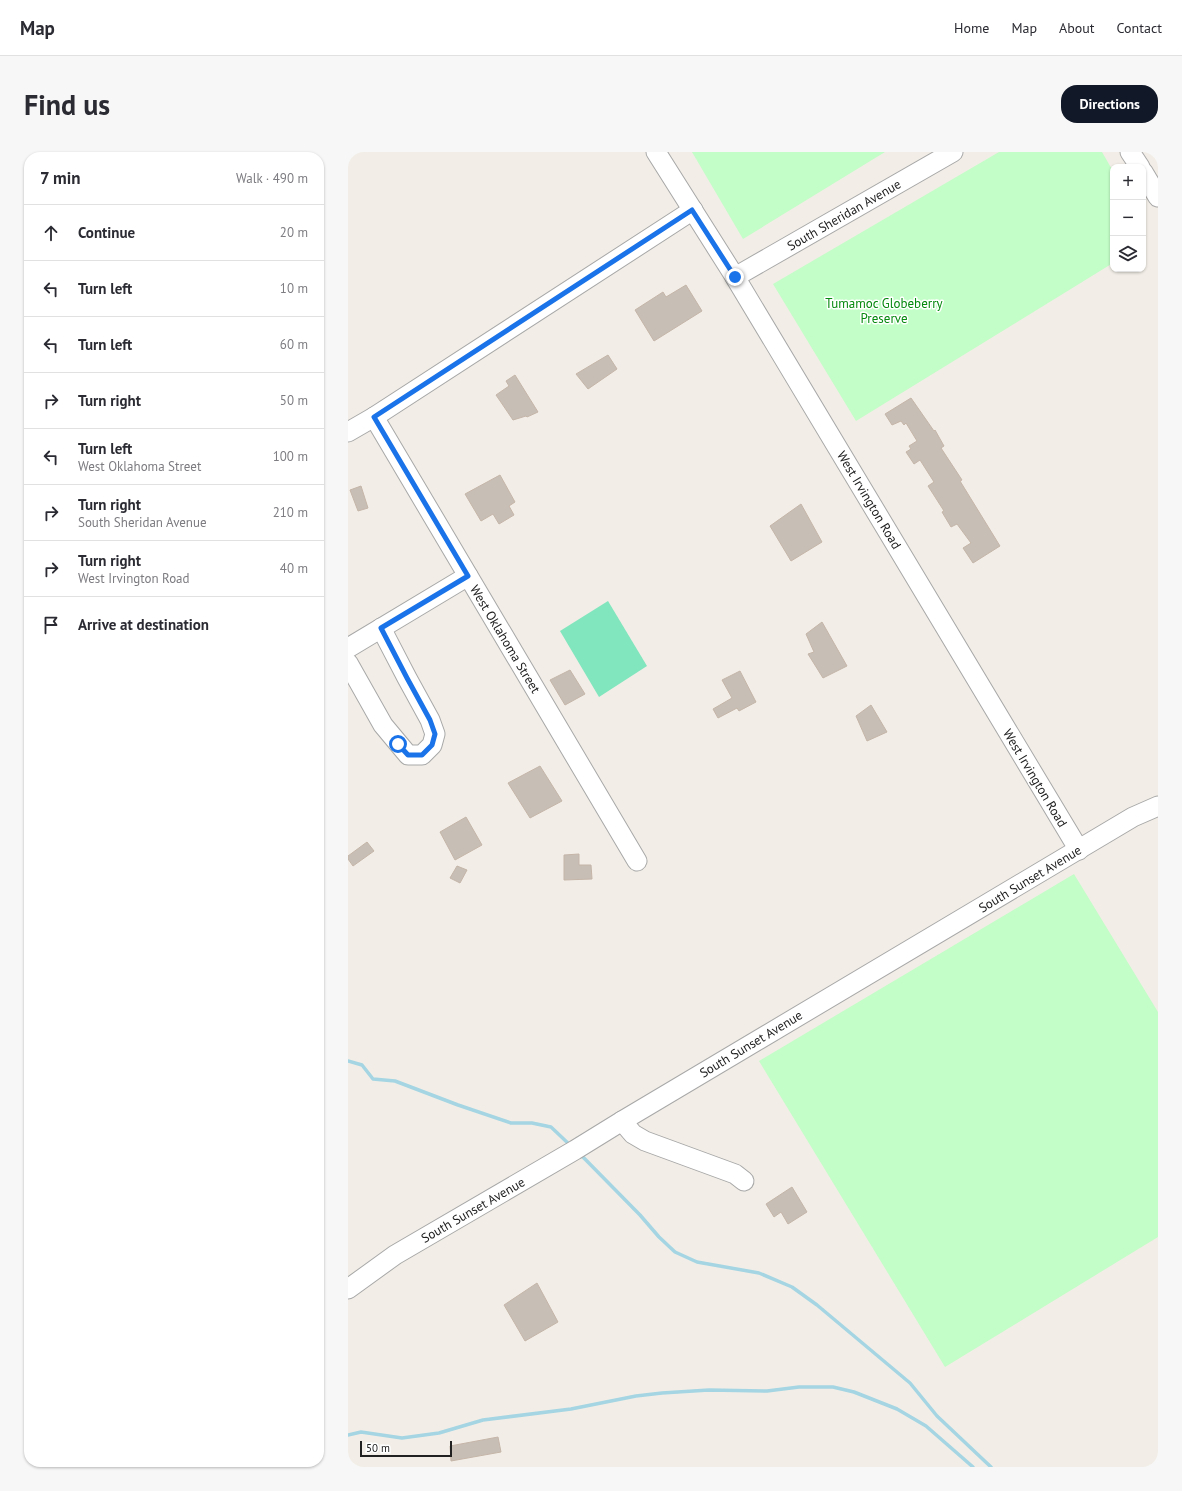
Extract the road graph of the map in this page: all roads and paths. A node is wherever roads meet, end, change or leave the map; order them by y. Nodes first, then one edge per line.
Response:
1 (656, 152) edge
2 (953, 152) edge
3 (1130, 152) edge
4 (1138, 164) edge
5 (1146, 177) edge
6 (1158, 197) edge
7 (692, 210) junction
8 (735, 277) junction
9 (374, 417) junction
10 (348, 432) edge
11 (468, 576) junction
12 (381, 628) junction
13 (348, 648) edge
14 (348, 663) edge
15 (1158, 806) edge
16 (1078, 850) junction
17 (637, 861) dead end
18 (622, 1121) junction
19 (744, 1181) dead end
20 (348, 1289) edge

1 - 7 street, West Irvington Road
2 - 8 street, South Sheridan Avenue
3 - 4 street
5 - 6 street
7 - 8 street, West Irvington Road
7 - 9 street
8 - 16 street, West Irvington Road
9 - 10 street
9 - 11 street, West Oklahoma Street
11 - 12 street
11 - 17 street, West Oklahoma Street
12 - 13 street
12 - 14 street
15 - 16 street, South Sunset Avenue
16 - 18 street, South Sunset Avenue
18 - 19 street
18 - 20 street, South Sunset Avenue

